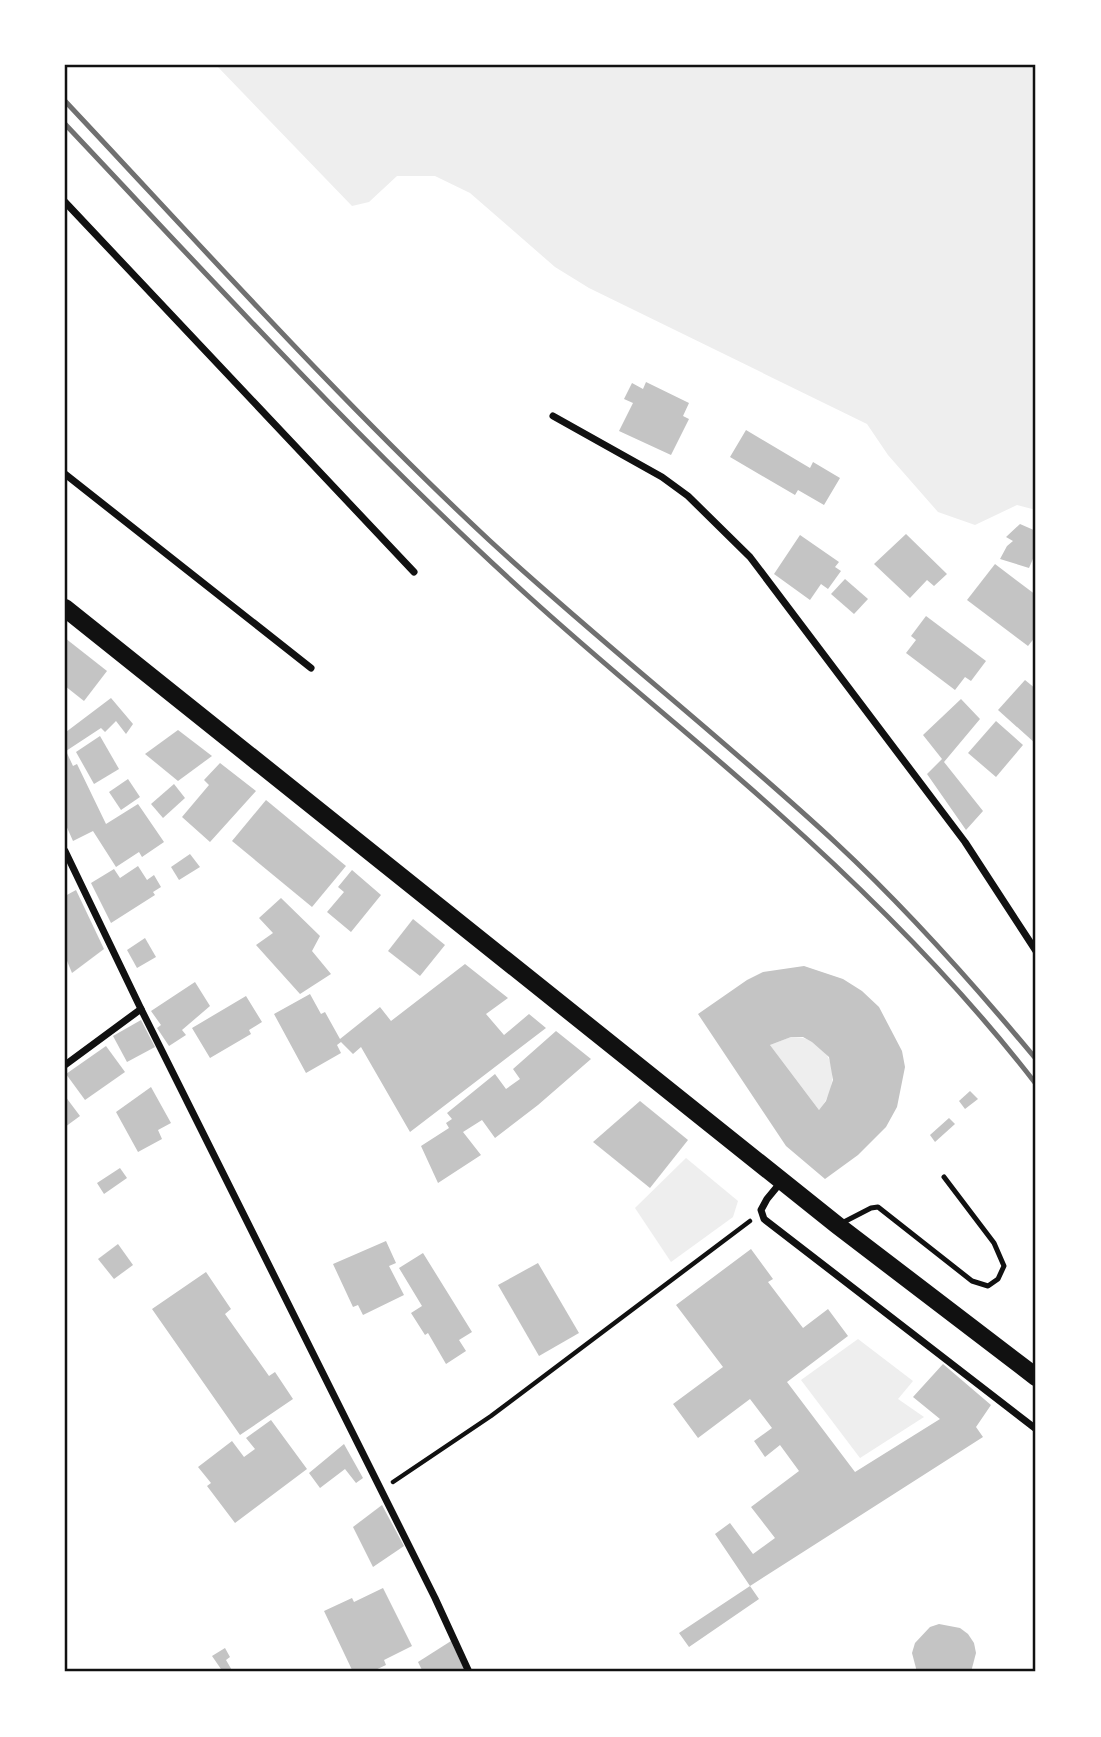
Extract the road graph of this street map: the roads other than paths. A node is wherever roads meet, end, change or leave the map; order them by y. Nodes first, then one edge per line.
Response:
1 (65, 202) edge
2 (553, 416) dead end
3 (65, 474) edge
4 (414, 572) dead end
5 (65, 608) edge
6 (311, 668) dead end
7 (65, 851) edge
8 (1036, 951) edge
9 (141, 1009) junction
10 (65, 1065) edge
11 (944, 1177) dead end
12 (782, 1181) junction
13 (837, 1225) junction
14 (1036, 1377) edge
15 (1036, 1429) edge
16 (469, 1672) edge

1 - 4 street
2 - 8 street
3 - 6 street
5 - 12 main road
7 - 9 street
9 - 10 street
9 - 16 street
11 - 13 lane
12 - 13 main road
12 - 15 street
13 - 14 main road

